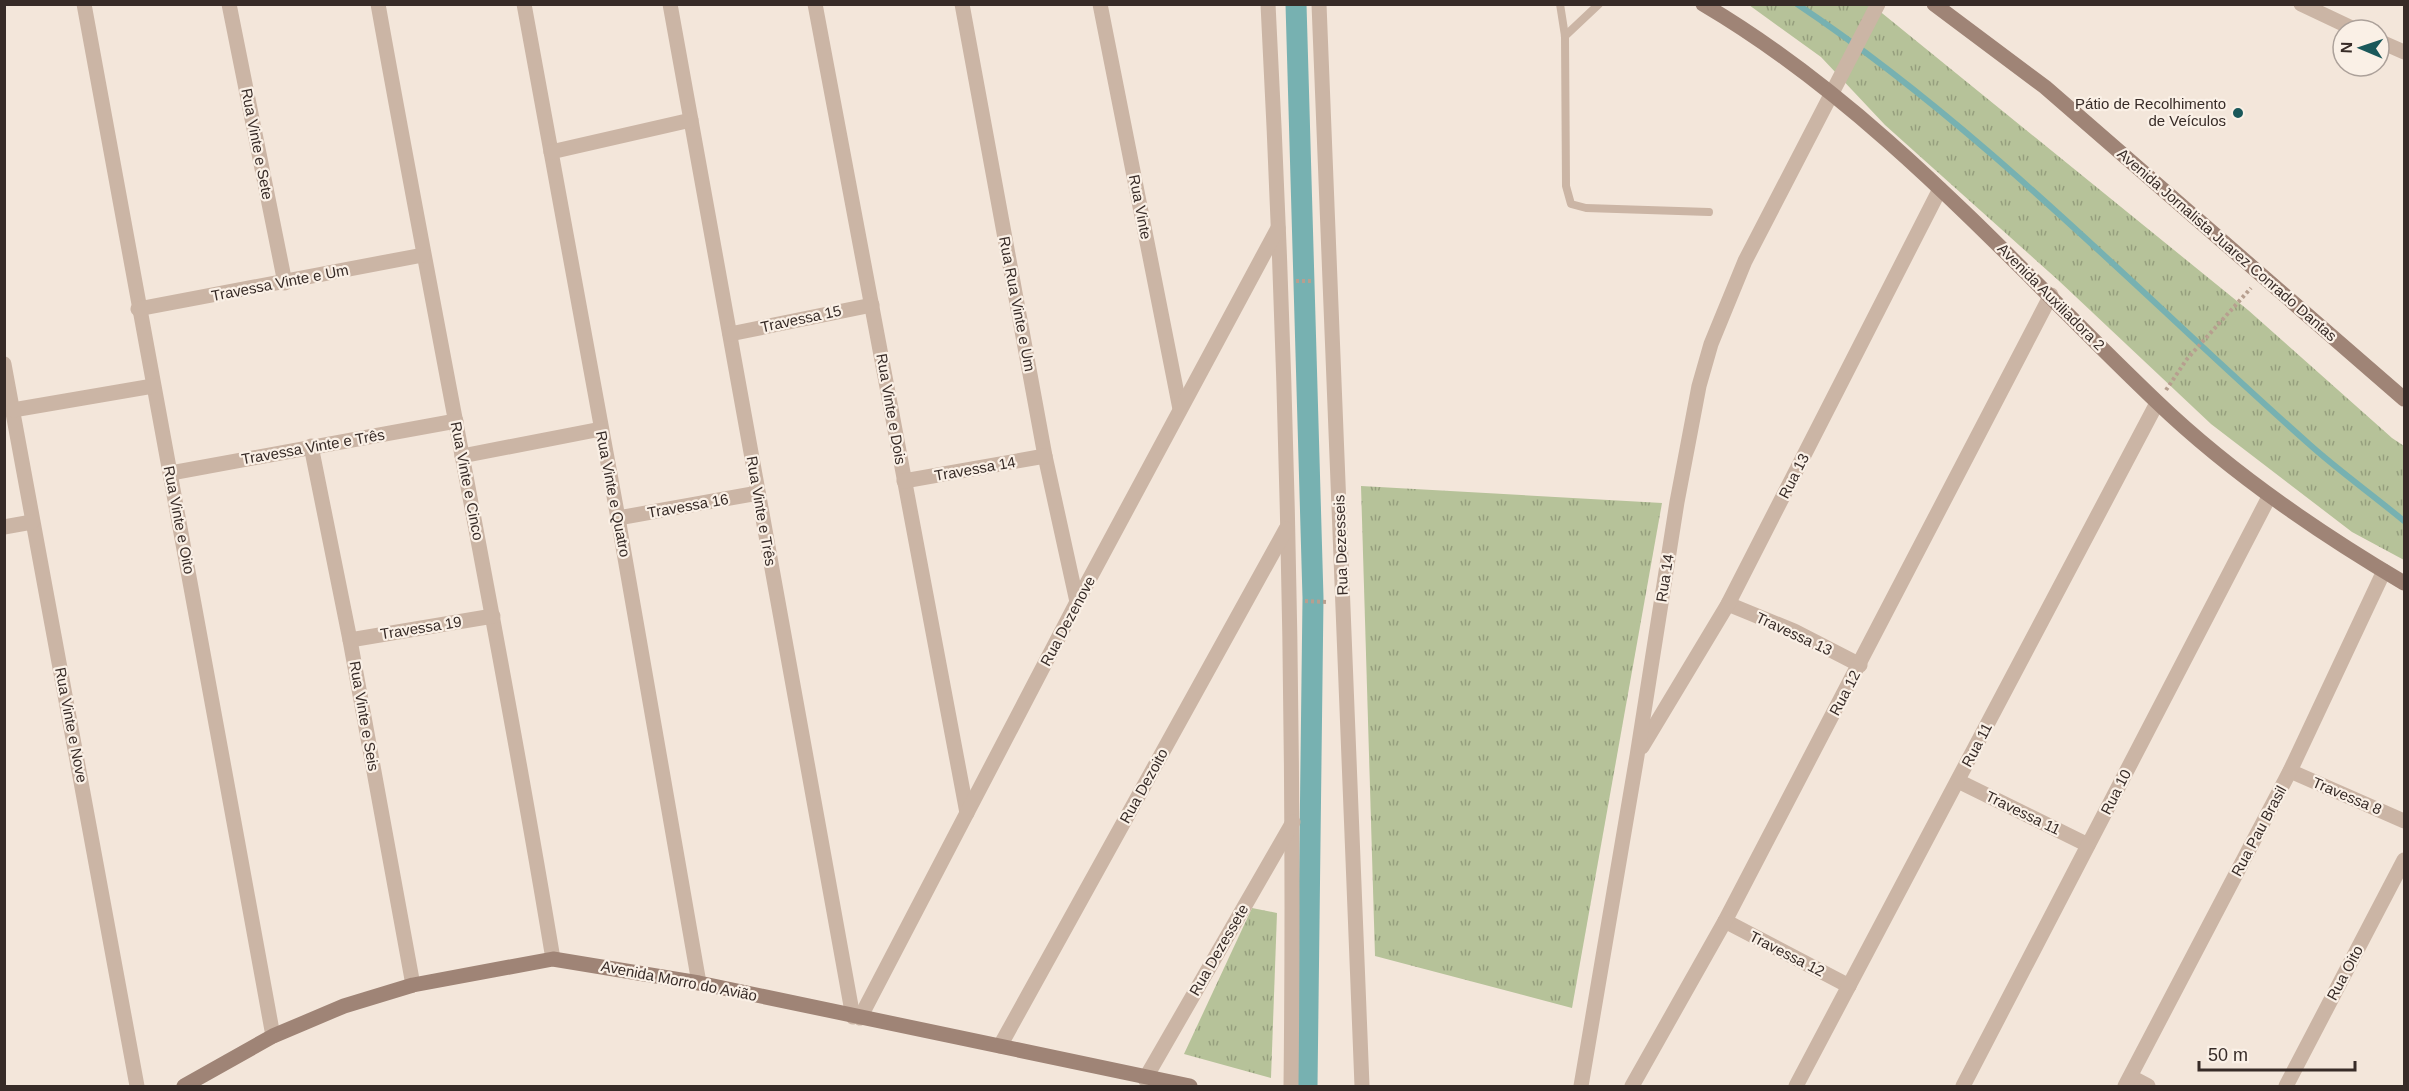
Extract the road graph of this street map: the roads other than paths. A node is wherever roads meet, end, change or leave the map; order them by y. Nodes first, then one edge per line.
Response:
1 (84, 4) edge
2 (229, 4) edge
3 (378, 4) edge
4 (524, 4) edge
5 (670, 4) edge
6 (815, 4) edge
7 (962, 4) edge
8 (1100, 4) edge
9 (1269, 4) edge
10 (1319, 4) edge
11 (1560, 4) edge
12 (1599, 4) edge
13 (1703, 4) edge
14 (1878, 4) edge
15 (1934, 4) edge
16 (2301, 4) edge
17 (2331, 18) edge
18 (1566, 36) junction
19 (1832, 94) junction
20 (690, 120) junction
21 (552, 152) junction
22 (1940, 189) junction
23 (1709, 212) dead end
24 (1280, 226) junction
25 (423, 255) junction
26 (285, 283) junction
27 (2051, 295) junction
28 (872, 305) junction
29 (138, 309) junction
30 (730, 334) junction
31 (4, 364) edge
32 (153, 386) junction
33 (2404, 399) edge
34 (2157, 403) junction
35 (1180, 409) junction
36 (13, 410) junction
37 (456, 422) junction
38 (601, 429) junction
39 (311, 446) junction
40 (462, 456) junction
41 (1045, 456) junction
42 (171, 473) junction
43 (904, 481) junction
44 (758, 493) junction
45 (2269, 497) junction
46 (618, 518) junction
47 (32, 522) junction
48 (4, 527) edge
49 (1287, 527) junction
50 (2385, 571) junction
51 (2404, 583) edge
52 (1077, 602) junction
53 (1728, 604) junction
54 (493, 616) junction
55 (350, 640) junction
56 (1860, 665) junction
57 (1637, 756) junction
58 (2290, 771) junction
59 (1958, 781) junction
60 (967, 813) junction
61 (1294, 821) junction
62 (2404, 821) edge
63 (2088, 845) junction
64 (2404, 860) edge
65 (1725, 921) junction
66 (553, 959) junction
67 (699, 983) junction
68 (413, 985) junction
69 (1849, 986) junction
70 (857, 1018) junction
71 (273, 1035) junction
72 (1000, 1046) junction
73 (1145, 1079) junction
74 (2128, 1082) edge
75 (137, 1086) edge
76 (184, 1086) edge
77 (1190, 1086) edge
78 (1291, 1086) edge
79 (1362, 1086) edge
80 (1581, 1086) edge
81 (1632, 1086) edge
82 (1796, 1086) edge
83 (1963, 1086) edge
84 (2148, 1086) edge
85 (2286, 1086) edge

1 - 29 street, Rua Vinte e Oito
2 - 26 street, Rua Vinte e Sete
3 - 25 street, Rua Vinte e Cinco
4 - 21 street, Rua Vinte e Quatro
5 - 20 street, Rua Vinte e Três
6 - 28 street, Rua Vinte e Dois
7 - 41 street, Rua Rua Vinte e Um
8 - 35 street, Rua Vinte
9 - 24 street
10 - 79 street, Rua Dezesseis
11 - 18 lane
12 - 18 lane
13 - 19 street, Avenida Auxiliadora 2
14 - 19 street, Rua 14
15 - 33 street, Avenida Jornalista Juarez Conrado Dantas
16 - 17 street
18 - 23 lane
19 - 22 street, Avenida Auxiliadora 2
19 - 57 street, Rua 14
20 - 21 street
20 - 30 street, Rua Vinte e Três
21 - 38 street, Rua Vinte e Quatro
22 - 27 street, Avenida Auxiliadora 2
22 - 53 street, Rua 13
24 - 35 street, Rua Dezenove
24 - 49 street
25 - 26 street, Travessa Vinte e Um
25 - 37 street, Rua Vinte e Cinco
26 - 29 street, Travessa Vinte e Um
27 - 34 street, Avenida Auxiliadora 2
27 - 56 street, Rua 12
28 - 30 street, Travessa 15
28 - 43 street, Rua Vinte e Dois
29 - 32 street, Rua Vinte e Oito
30 - 44 street, Rua Vinte e Três
31 - 36 street, Rua Vinte e Nove
32 - 36 street
32 - 42 street, Rua Vinte e Oito
34 - 45 street, Avenida Auxiliadora 2
34 - 59 street, Rua 11
35 - 52 street, Rua Dezenove
36 - 47 street, Rua Vinte e Nove
37 - 39 street, Travessa Vinte e Três
37 - 40 street, Rua Vinte e Cinco
38 - 40 street
38 - 46 street, Rua Vinte e Quatro
39 - 42 street, Travessa Vinte e Três
39 - 55 street, Rua Vinte e Seis
40 - 54 street, Rua Vinte e Cinco
41 - 43 street, Travessa 14
41 - 52 street, Rua Rua Vinte e Um
42 - 71 street, Rua Vinte e Oito
43 - 60 street, Rua Vinte e Dois
44 - 46 street, Travessa 16
44 - 70 street, Rua Vinte e Três
45 - 50 street, Avenida Auxiliadora 2
45 - 63 street, Rua 10
46 - 67 street, Rua Vinte e Quatro
47 - 48 street
47 - 75 street, Rua Vinte e Nove
49 - 61 street
49 - 72 street, Rua Dezoito
50 - 51 street, Avenida Auxiliadora 2
50 - 58 street, Rua Pau Brasil
52 - 60 street, Rua Dezenove
53 - 56 street, Travessa 13
53 - 57 street, Rua 13
54 - 55 street, Travessa 19
54 - 66 street, Rua Vinte e Cinco
55 - 68 street, Rua Vinte e Seis
56 - 65 street, Rua 12
57 - 80 street, Rua 14
58 - 62 street, Travessa 8
58 - 74 street, Rua Pau Brasil
59 - 63 street, Travessa 11
59 - 69 street, Rua 11
60 - 70 street, Rua Dezenove
61 - 73 street, Rua Dezessete
61 - 78 street
63 - 83 street, Rua 10
64 - 85 street, Rua Oito
65 - 69 street, Travessa 12
65 - 81 street, Rua 12
66 - 67 street, Avenida Morro do Avião
66 - 68 street, Avenida Morro do Avião
67 - 70 street, Avenida Morro do Avião
68 - 71 street, Avenida Morro do Avião
69 - 82 street, Rua 11
70 - 72 street, Avenida Morro do Avião
71 - 76 street, Avenida Morro do Avião
72 - 73 street, Avenida Morro do Avião
73 - 77 street, Avenida Morro do Avião
74 - 84 street

